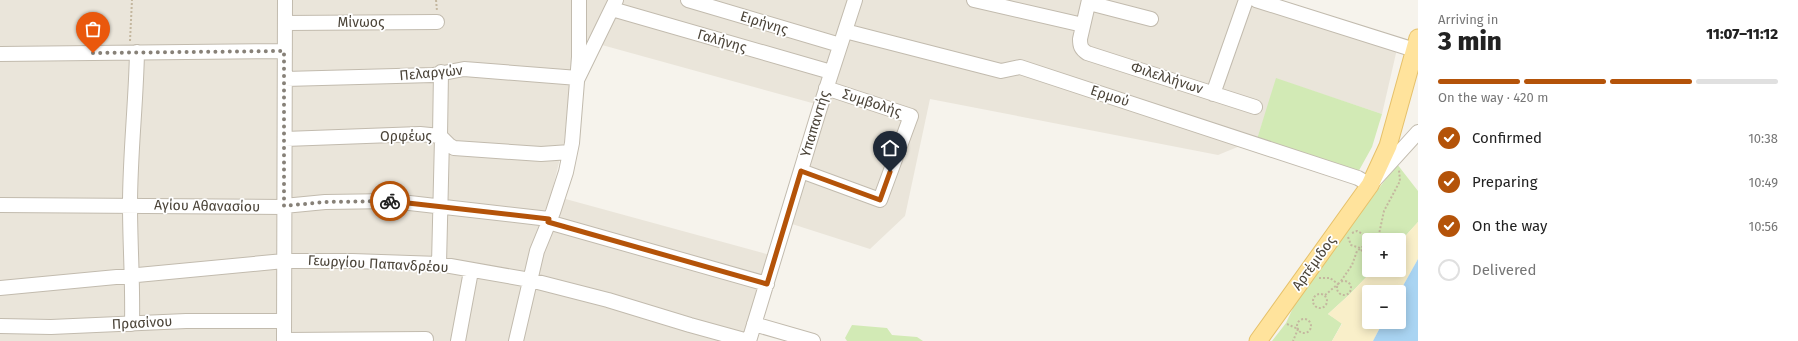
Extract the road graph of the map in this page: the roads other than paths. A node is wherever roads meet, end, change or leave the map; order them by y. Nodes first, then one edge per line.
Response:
1 (285, 0) edge
2 (579, 0) edge
3 (688, 0) edge
4 (855, 0) edge
5 (974, 0) edge
6 (1246, 0) edge
7 (1256, 0) edge
8 (1089, 1) edge
9 (614, 4) edge
10 (1151, 19) dead end
11 (437, 22) dead end
12 (285, 23) junction
13 (1083, 25) junction
14 (845, 31) junction
15 (840, 45) junction
16 (1417, 46) edge
17 (284, 51) junction
18 (133, 52) junction
19 (0, 54) edge
20 (441, 72) junction
21 (831, 72) junction
22 (578, 78) junction
23 (284, 79) junction
24 (826, 88) junction
25 (1213, 94) junction
26 (1255, 107) dead end
27 (1418, 132) edge
28 (441, 137) junction
29 (284, 140) junction
30 (570, 152) junction
31 (801, 171) junction
32 (1370, 185) junction
33 (0, 205) edge
34 (130, 205) junction
35 (284, 206) junction
36 (439, 206) junction
37 (549, 221) junction
38 (284, 261) junction
39 (438, 264) junction
40 (471, 271) junction
41 (133, 275) junction
42 (530, 280) junction
43 (767, 284) junction
44 (0, 288) edge
45 (284, 321) junction
46 (132, 324) junction
47 (754, 324) junction
48 (0, 326) edge
49 (426, 339) dead end
50 (284, 341) edge
51 (458, 341) edge
52 (516, 341) edge
53 (748, 341) edge
54 (813, 341) edge
55 (1258, 341) edge

1 - 12 street
2 - 22 street
3 - 15 street, Ειρήνης
4 - 14 street, Υπαπαντής
5 - 13 street
6 - 25 street, Φιλελλήνων
7 - 16 street
8 - 10 street
8 - 13 street, Φιλελλήνων
9 - 21 street, Γαλήνης
9 - 22 street
11 - 12 street, Μίνωος
12 - 17 street
13 - 25 street, Φιλελλήνων
14 - 15 street, Υπαπαντής
14 - 32 street, Ερμού
15 - 21 street, Υπαπαντής
16 - 32 main road, Αρτέμιδος
17 - 18 street
17 - 23 street
18 - 19 street
18 - 34 street
20 - 22 street, Πελαργών
20 - 23 street, Πελαργών
20 - 28 street
21 - 24 street, Υπαπαντής
22 - 30 street
23 - 29 street
24 - 31 street, Υπαπαντής
24 - 31 street, Συμβολής
25 - 26 street
27 - 32 street
28 - 29 street, Ορφέως
28 - 30 street, Ορφέως
28 - 36 street
29 - 35 street
30 - 37 street
31 - 43 street, Υπαπαντής
32 - 55 main road, Αρτέμιδος
33 - 34 street, Αγίου Αθανασίου
34 - 35 street, Αγίου Αθανασίου
34 - 41 street
35 - 36 street, Αγίου Αθανασίου
35 - 38 street
36 - 37 street, Αγίου Αθανασίου
36 - 39 street
37 - 42 street
37 - 43 street, Αγίου Αθανασίου
38 - 39 street, Γεωργίου Παπανδρέου
38 - 41 street, Γεωργίου Παπανδρέου
38 - 45 street
39 - 40 street, Γεωργίου Παπανδρέου
40 - 42 street, Γεωργίου Παπανδρέου
40 - 51 street
41 - 44 street, Γεωργίου Παπανδρέου
41 - 46 street
42 - 52 street
42 - 53 street, Γεωργίου Παπανδρέου
43 - 47 street, Υπαπαντής
45 - 46 street, Πρασίνου
45 - 50 street
46 - 48 street, Πρασίνου
47 - 53 street, Υπαπαντής
47 - 54 street
49 - 50 street

